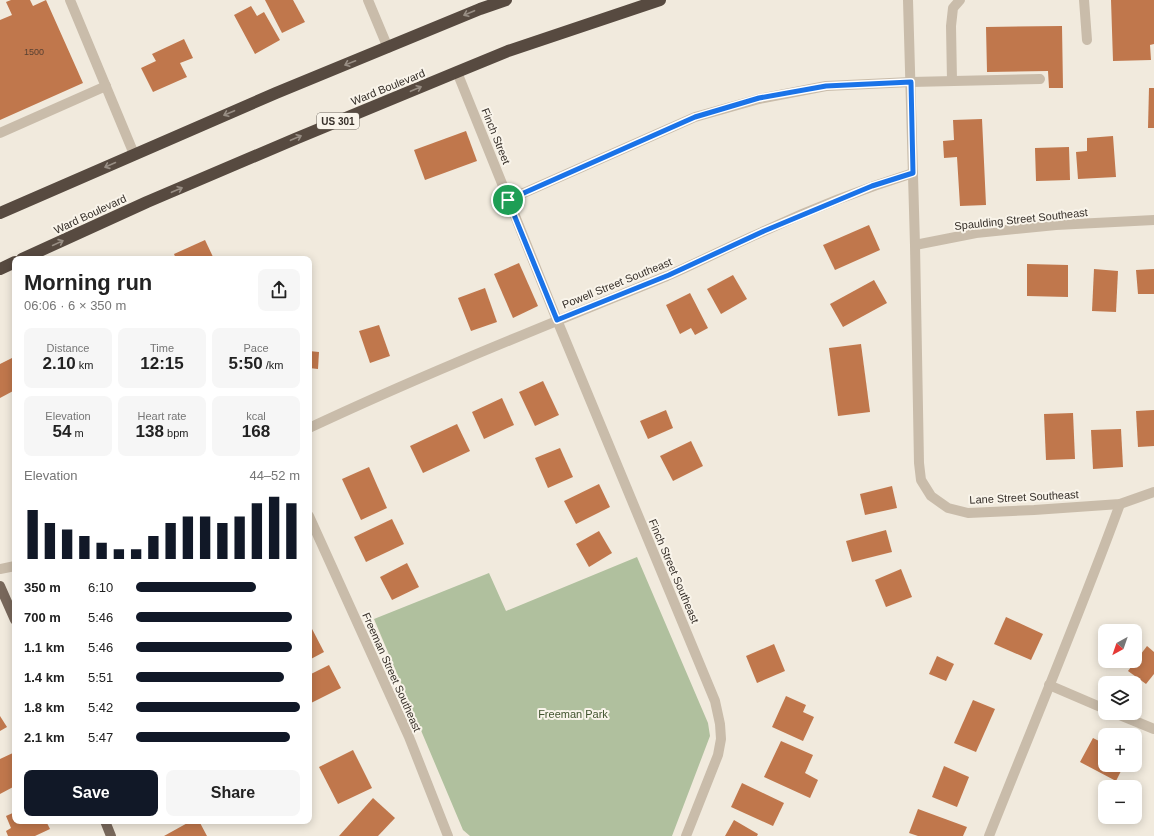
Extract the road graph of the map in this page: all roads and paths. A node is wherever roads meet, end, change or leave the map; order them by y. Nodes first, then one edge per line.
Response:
1 (70, 0) edge
2 (368, 0) edge
3 (506, 0) edge
4 (660, 0) edge
5 (908, 0) edge
6 (960, 0) edge
7 (1084, 0) edge
8 (1087, 40) dead end
9 (388, 48) junction
10 (457, 72) junction
11 (1040, 79) dead end
12 (952, 81) junction
13 (911, 82) junction
14 (106, 86) junction
15 (0, 133) edge
16 (134, 154) junction
17 (913, 173) junction
18 (508, 200) junction
19 (0, 213) edge
20 (1154, 220) edge
21 (915, 245) junction
22 (29, 256) edge
23 (12, 263) edge
24 (0, 269) edge
25 (557, 320) junction
26 (312, 427) edge
27 (1154, 492) edge
28 (1120, 504) junction
29 (312, 523) edge
30 (12, 567) edge
31 (0, 569) edge
32 (0, 586) edge
33 (12, 613) edge
34 (1048, 685) junction
35 (1098, 706) edge
36 (1132, 720) edge
37 (1154, 729) edge
38 (106, 824) edge
39 (444, 835) edge
40 (111, 836) edge
41 (686, 836) edge
42 (989, 836) edge

1 - 14 street
2 - 9 street
3 -> 9 highway
4 - 10 highway, Ward Boulevard / US 301
5 - 13 street, Lane Street Southeast
6 - 12 street
7 - 8 street
9 -> 16 highway
10 - 18 street, Finch Street
22 -> 10 highway, Ward Boulevard / US 301
11 - 12 street
12 - 13 street
13 - 17 street, Lane Street Southeast
13 - 18 street
14 - 15 street
14 - 16 street
16 -> 19 highway
17 - 21 street, Lane Street Southeast
17 - 25 street, Powell Street Southeast
18 - 25 street, Finch Street
20 - 21 street, Spaulding Street Southeast
21 - 28 street, Lane Street Southeast
23 - 24 highway
25 - 26 street, Powell Street Southeast
25 - 41 street, Finch Street Southeast
27 - 28 street, Lane Street Southeast
28 - 34 street
29 - 39 street, Freeman Street Southeast
30 - 31 street
32 - 33 main road
34 - 35 street
34 - 42 street
36 - 37 street
38 - 40 main road

